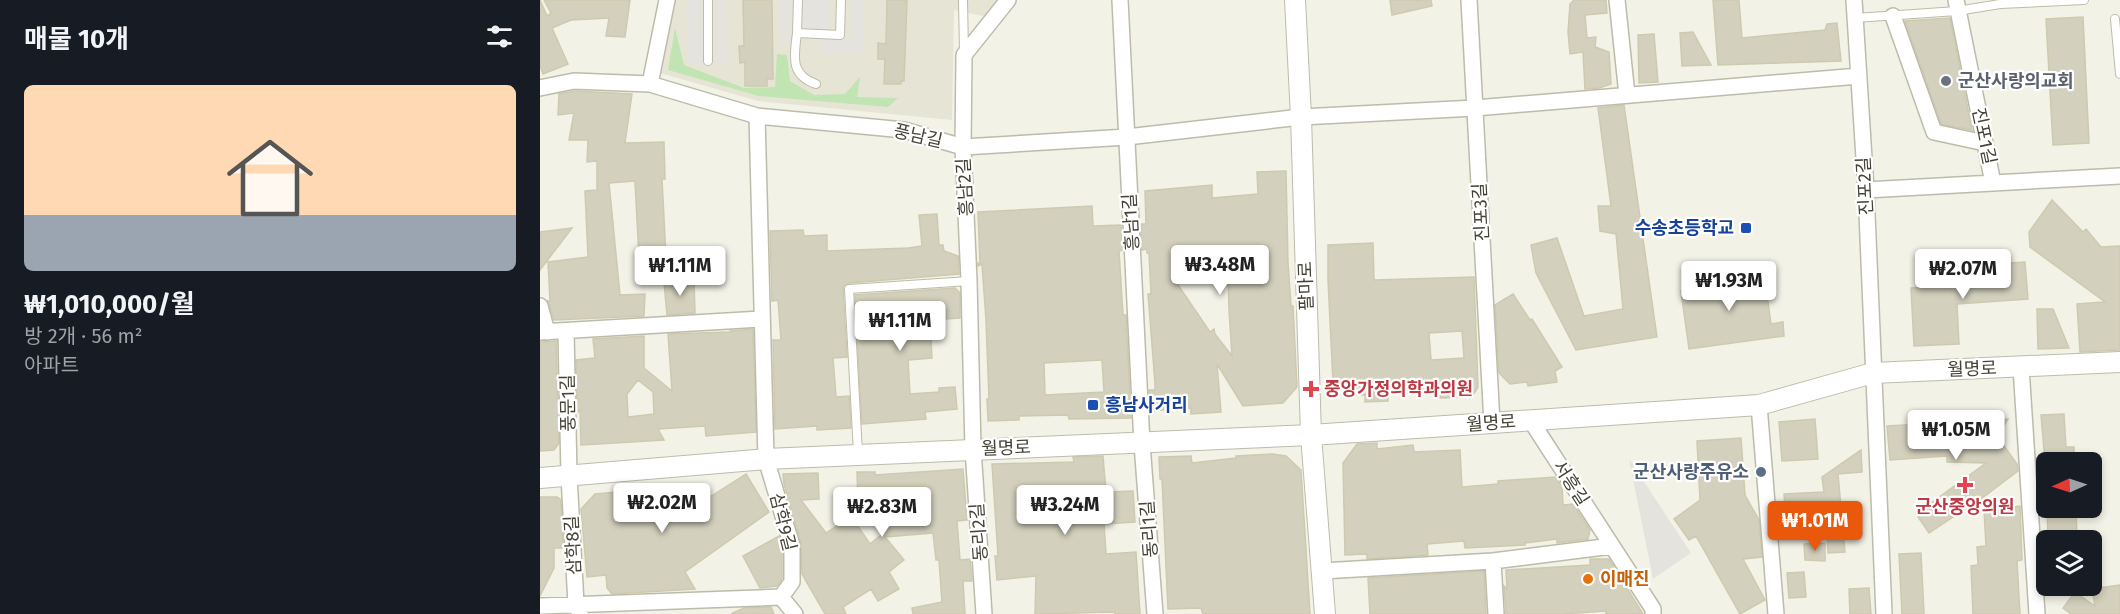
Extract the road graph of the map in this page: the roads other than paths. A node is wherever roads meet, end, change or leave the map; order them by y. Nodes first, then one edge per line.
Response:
1 (667, 0) edge
2 (708, 0) edge
3 (798, 0) edge
4 (841, 0) edge
5 (963, 0) edge
6 (1008, 0) edge
7 (1120, 0) edge
8 (1295, 0) edge
9 (1469, 0) edge
10 (1617, 0) edge
11 (1854, 0) edge
12 (2077, 0) edge
13 (2084, 0) edge
14 (2000, 2) edge
15 (1957, 5) edge
16 (1893, 16) junction
17 (1855, 18) junction
18 (2115, 19) dead end
19 (797, 33) junction
20 (964, 55) junction
21 (2119, 58) edge
22 (708, 61) dead end
23 (2120, 74) edge
24 (1859, 76) junction
25 (650, 84) junction
26 (816, 84) dead end
27 (540, 88) edge
28 (1627, 95) junction
29 (1475, 108) junction
30 (757, 116) junction
31 (1301, 117) junction
32 (1127, 137) junction
33 (1985, 143) junction
34 (963, 147) junction
35 (2120, 176) edge
36 (1993, 183) junction
37 (1866, 190) junction
38 (969, 281) junction
39 (540, 306) edge
40 (761, 319) junction
41 (566, 331) junction
42 (544, 332) edge
43 (2120, 362) edge
44 (2021, 367) junction
45 (1873, 373) junction
46 (1759, 405) junction
47 (1531, 421) junction
48 (1492, 423) junction
49 (1311, 435) junction
50 (1142, 444) junction
51 (973, 449) junction
52 (858, 454) junction
53 (766, 459) junction
54 (570, 476) junction
55 (540, 478) edge
56 (1612, 546) junction
57 (1493, 561) junction
58 (1322, 571) junction
59 (781, 597) junction
60 (540, 606) edge
61 (578, 609) edge
62 (795, 614) edge
63 (984, 614) edge
64 (1155, 614) edge
65 (1325, 614) edge
66 (1496, 614) edge
67 (1653, 614) edge
68 (1776, 614) edge
69 (1884, 614) edge
70 (2037, 614) edge

1 - 25 street
2 - 22 lane
3 - 19 lane
4 - 19 lane
5 - 20 lane
6 - 20 street
7 - 32 street, 흥남1길
8 - 31 street, 팔마로
9 - 29 street, 진포3길
10 - 28 street
11 - 17 street, 진포2길
12 - 13 lane
12 - 14 lane
14 - 15 lane
15 - 16 lane
15 - 33 street, 진포1길
16 - 17 lane
16 - 33 street
17 - 24 street, 진포2길
18 - 21 lane
19 - 26 lane
20 - 34 street, 흥남2길
21 - 23 lane
24 - 28 street, 풍남길
24 - 37 street, 진포2길
25 - 27 street, 풍남길
25 - 30 street, 풍남길
28 - 29 street, 풍남길
29 - 31 street, 풍남길
29 - 48 street, 진포3길
30 - 34 street, 풍남길
30 - 40 street, 삼학9길
31 - 32 street, 풍남길
31 - 49 street, 팔마로
32 - 34 street, 풍남길
32 - 50 street, 흥남1길
33 - 36 street, 진포1길
34 - 38 street, 흥남2길
35 - 36 street, 진포1길
36 - 37 street
37 - 45 street, 진포2길
38 - 51 street, 흥남2길
38 - 52 lane
39 - 42 street
40 - 41 street
40 - 53 street, 삼학9길
41 - 42 street
41 - 54 street, 풍문1길
43 - 44 street, 월명로
44 - 45 street, 월명로
44 - 70 street
45 - 46 street, 월명로
45 - 69 street, 진포2길
46 - 47 street, 월명로
46 - 68 street
47 - 48 street, 월명로
47 - 56 street, 서흥길
48 - 49 street, 월명로
49 - 50 street, 월명로
49 - 58 street, 팔마로
50 - 51 street, 월명로
50 - 64 street, 동리1길
51 - 52 street, 월명로
51 - 63 street, 동리2길
52 - 53 street, 월명로
53 - 54 street, 월명로
53 - 59 street, 삼학9길
54 - 55 street, 월명로
54 - 61 street, 삼학8길
56 - 57 street
56 - 67 street, 서흥길
57 - 58 street
57 - 66 street
58 - 65 street, 팔마로
59 - 61 street
59 - 62 street
60 - 61 street

